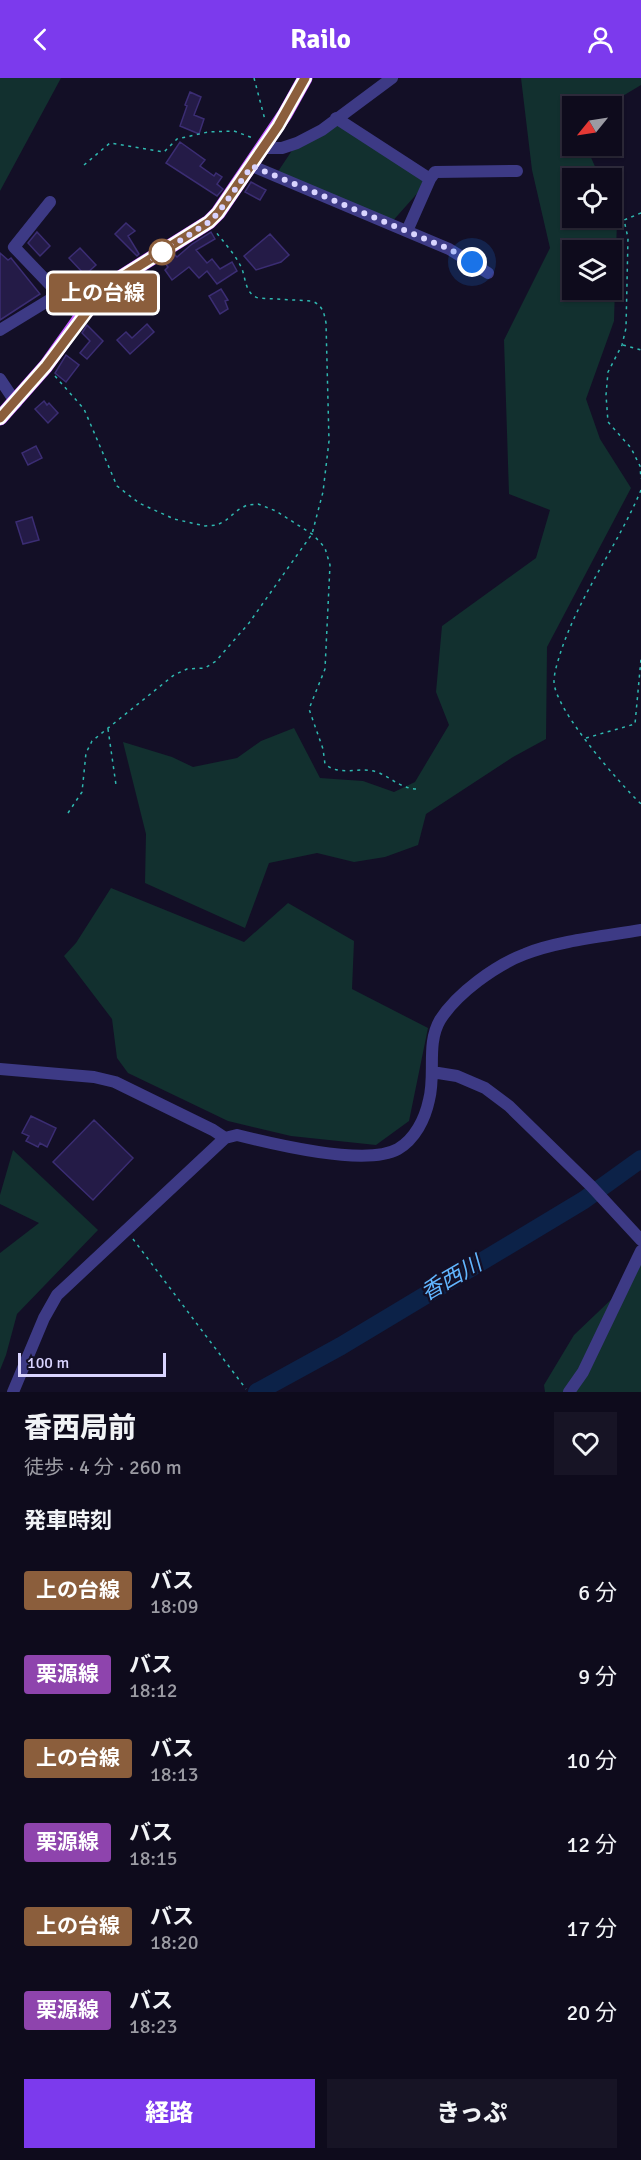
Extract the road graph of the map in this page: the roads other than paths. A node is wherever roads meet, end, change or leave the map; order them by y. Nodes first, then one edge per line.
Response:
1 (305, 78) edge
2 (392, 78) edge
3 (336, 118) junction
4 (267, 143) junction
5 (252, 166) junction
6 (517, 171) dead end
7 (430, 179) junction
8 (50, 202) dead end
9 (407, 231) junction
10 (488, 273) dead end
11 (59, 294) junction
12 (81, 317) junction
13 (0, 330) edge
14 (0, 379) edge
15 (16, 403) junction
16 (0, 418) edge
17 (641, 930) edge
18 (0, 1069) edge
19 (432, 1072) junction
20 (225, 1138) junction
21 (641, 1240) edge
22 (641, 1251) edge
23 (13, 1392) edge
24 (569, 1392) edge

1 - 4 main road
2 - 3 street
3 - 4 street
3 - 7 street
4 - 5 main road
5 - 9 street
5 - 12 main road
6 - 7 street
7 - 9 street
8 - 11 street
9 - 10 street
11 - 12 street
11 - 13 street
12 - 15 main road
14 - 15 street
15 - 16 main road
17 - 19 street
18 - 20 street
19 - 20 street
19 - 21 street
20 - 23 street
22 - 24 street

